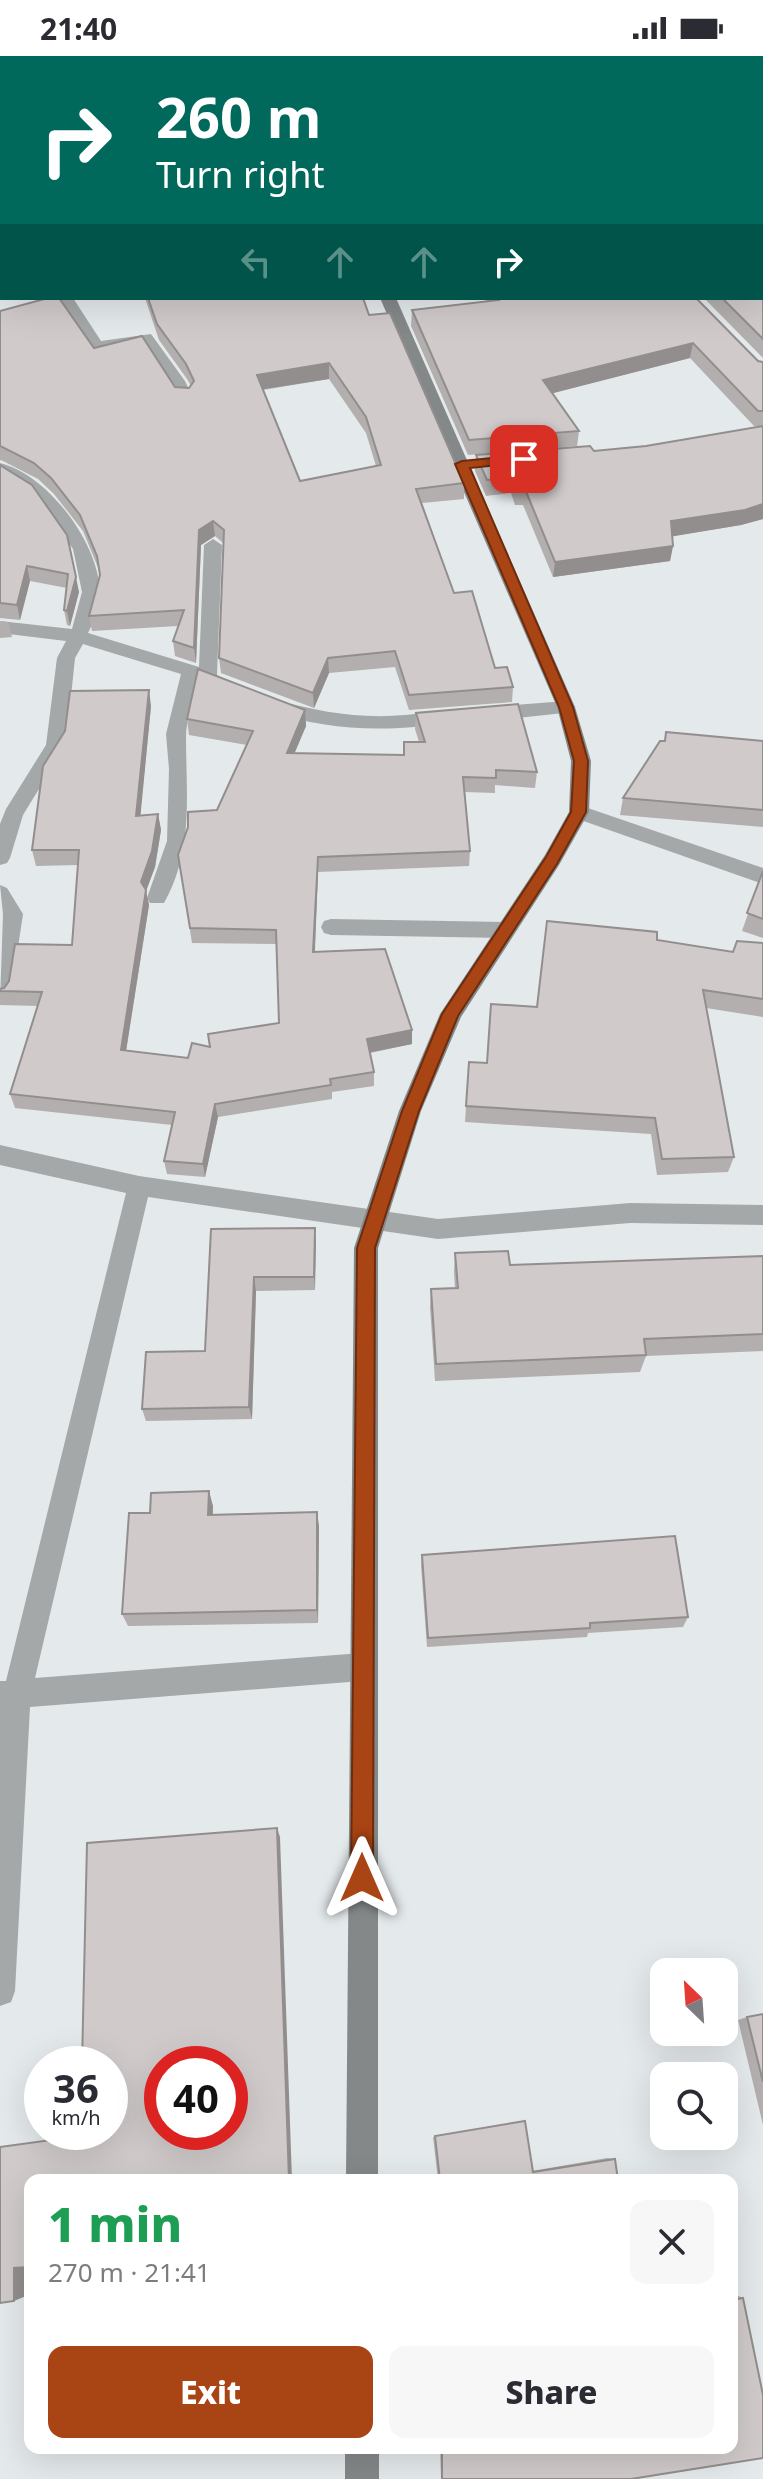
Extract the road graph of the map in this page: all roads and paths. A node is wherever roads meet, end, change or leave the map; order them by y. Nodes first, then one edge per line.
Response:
1 (66, 300) edge
2 (389, 300) edge
3 (185, 398) edge
4 (0, 468) edge
5 (213, 545) dead end
6 (0, 627) edge
7 (77, 636) junction
8 (199, 676) junction
9 (566, 707) junction
10 (579, 812) junction
11 (0, 858) edge
12 (763, 876) edge
13 (0, 893) edge
14 (157, 898) dead end
15 (331, 927) dead end
16 (505, 930) junction
17 (0, 994) edge
18 (0, 1155) edge
19 (139, 1186) junction
20 (763, 1215) edge
21 (375, 1222) junction
22 (362, 1667) junction
23 (8, 1694) edge
24 (0, 1991) edge
25 (362, 2174) edge
26 (362, 2454) edge
27 (362, 2479) edge

1 - 3 street
2 - 9 street
4 - 7 street
5 - 8 street
6 - 7 street
7 - 8 street
7 - 11 street
8 - 9 street
8 - 14 street
9 - 10 street
10 - 12 street
10 - 16 street
13 - 17 street
15 - 16 street
16 - 21 street
18 - 19 street
19 - 21 street
19 - 23 street
20 - 21 street
21 - 22 street
22 - 23 street
22 - 25 street
23 - 24 street
26 - 27 street

